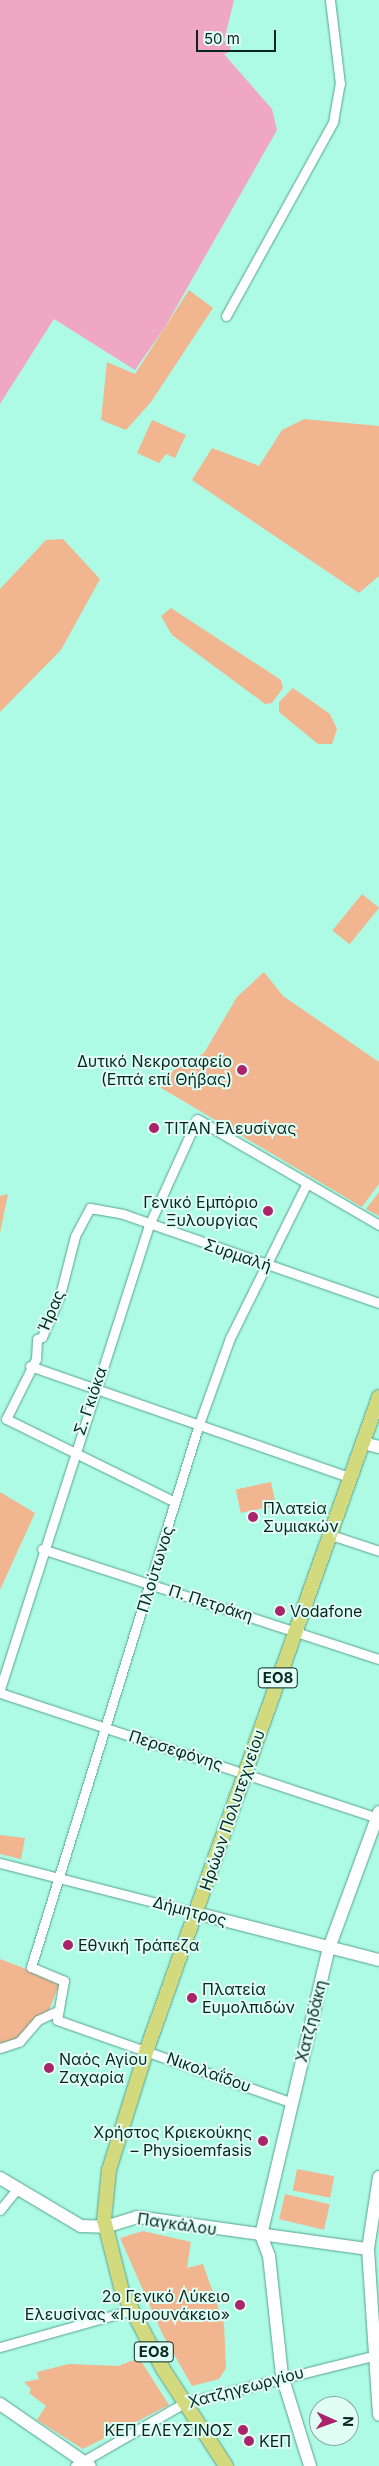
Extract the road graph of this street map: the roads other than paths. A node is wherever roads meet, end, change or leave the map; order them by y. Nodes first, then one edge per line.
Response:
1 (330, 0) edge
2 (226, 316) dead end
3 (307, 1183) junction
4 (98, 1207) joint
5 (149, 1225) junction
6 (379, 1225) edge
7 (266, 1264) junction
8 (379, 1303) edge
9 (30, 1366) junction
10 (96, 1387) junction
11 (379, 1397) edge
12 (199, 1424) junction
13 (363, 1443) junction
14 (379, 1447) edge
15 (73, 1451) junction
16 (351, 1478) junction
17 (175, 1502) junction
18 (331, 1535) junction
19 (42, 1549) junction
20 (379, 1551) edge
21 (151, 1584) junction
22 (295, 1630) junction
23 (379, 1659) edge
24 (0, 1689) edge
25 (0, 1694) edge
26 (104, 1726) junction
27 (245, 1772) junction
28 (378, 1816) edge
29 (0, 1863) edge
30 (58, 1876) junction
31 (196, 1913) junction
32 (329, 1948) junction
33 (379, 1960) edge
34 (55, 2012) junction
35 (0, 2048) edge
36 (147, 2049) junction
37 (290, 2102) junction
38 (0, 2178) edge
39 (379, 2178) edge
40 (17, 2189) junction
41 (0, 2210) edge
42 (105, 2227) junction
43 (260, 2234) junction
44 (368, 2249) junction
45 (132, 2310) junction
46 (0, 2347) edge
47 (373, 2356) junction
48 (282, 2376) junction
49 (184, 2403) junction
50 (0, 2404) edge
51 (379, 2415) edge
52 (82, 2464) edge
53 (226, 2466) edge
54 (310, 2466) edge

1 - 2 street
3 - 5 street, Σ. Γκιόκα
3 - 6 street
3 - 7 street, Πλούτωνος
4 - 5 street, Συρμαλή
4 - 9 street, Ήρας
5 - 7 street, Συρμαλή
5 - 10 street, Σ. Γκιόκα
7 - 8 street, Συρμαλή
7 - 12 street, Πλούτωνος
9 - 10 street
9 - 15 street, Ήρας
10 - 12 street
10 - 15 street, Σ. Γκιόκα
11 - 13 main road, Ηρώων Πολυτεχνείου / ΕΟ8
12 - 16 street
12 - 17 street, Πλούτωνος
13 - 14 street
13 - 16 main road, Ηρώων Πολυτεχνείου / ΕΟ8
15 - 17 street
15 - 19 street, Σ. Γκιόκα
16 - 18 main road, Ηρώων Πολυτεχνείου / ΕΟ8
17 - 21 street, Πλούτωνος
18 - 20 street
18 - 22 main road, Ηρώων Πολυτεχνείου / ΕΟ8
19 - 21 street, Π. Πετράκη
19 - 24 street, Σ. Γκιόκα
21 - 22 street, Π. Πετράκη
21 - 26 street, Πλούτωνος
22 - 23 street, Π. Πετράκη
22 - 27 main road, Ηρώων Πολυτεχνείου / ΕΟ8
25 - 26 street, Περσεφόνης
26 - 27 street, Περσεφόνης
26 - 30 street, Πλούτωνος
27 - 28 street, Περσεφόνης
27 - 31 main road, Ηρώων Πολυτεχνείου / ΕΟ8
28 - 32 street, Χατζηδάκη
29 - 30 street, Δήμητρος
30 - 31 street, Δήμητρος
30 - 34 street, Πλούτωνος
31 - 32 street, Δήμητρος
31 - 36 main road, Ηρώων Πολυτεχνείου / ΕΟ8
32 - 33 street, Δήμητρος
32 - 37 street, Χατζηδάκη
34 - 35 street
34 - 36 street, Νικολαΐδου
36 - 37 street, Νικολαΐδου
36 - 42 main road, Ηρώων Πολυτεχνείου / ΕΟ8
37 - 43 street, Χατζηδάκη
38 - 40 street, Παγκάλου
39 - 44 street
40 - 41 street
40 - 42 street, Παγκάλου
42 - 43 street, Παγκάλου
42 - 45 main road, ΕΟ8
43 - 44 street, Παγκάλου
43 - 48 street
44 - 47 street
45 - 46 street
45 - 49 main road, ΕΟ8
47 - 48 street, Χατζηγεωργίου
47 - 51 street
48 - 49 street, Χατζηγεωργίου
48 - 54 street
49 - 52 street, Χατζηγεωργίου
49 - 53 main road, ΕΟ8
50 - 52 street

